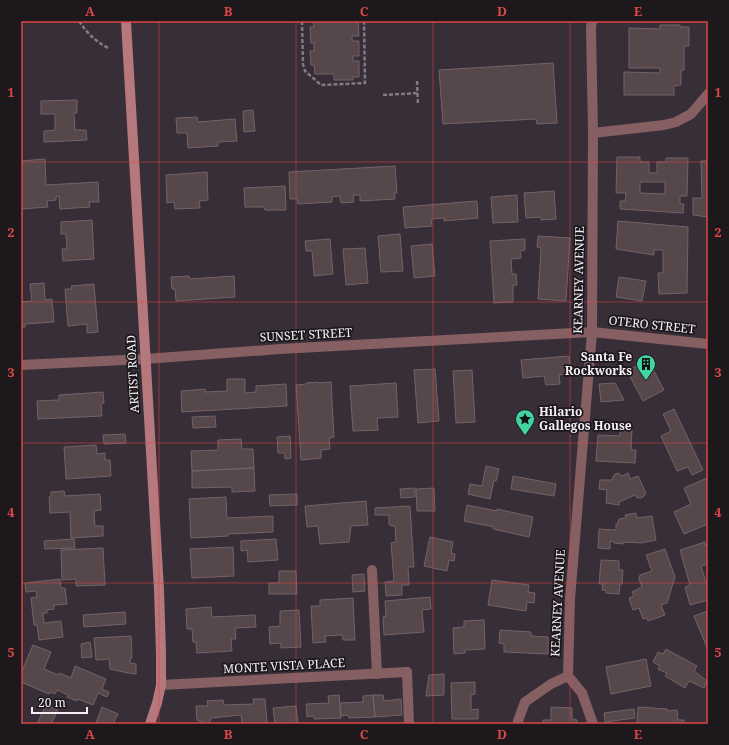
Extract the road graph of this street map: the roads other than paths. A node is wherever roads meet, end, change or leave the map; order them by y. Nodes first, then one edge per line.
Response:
1 (126, 21) edge
2 (592, 21) edge
3 (708, 94) edge
4 (593, 133) junction
5 (592, 332) junction
6 (708, 344) edge
7 (145, 359) junction
8 (21, 365) edge
9 (372, 570) dead end
10 (378, 674) junction
11 (568, 676) junction
12 (161, 685) junction
13 (150, 724) edge
14 (410, 724) edge
15 (518, 724) edge
16 (593, 724) edge

1 - 7 main road, ARTIST ROAD
2 - 4 street, KEARNEY AVENUE
3 - 4 street
4 - 5 street, KEARNEY AVENUE
5 - 6 street, OTERO STREET
5 - 7 street, SUNSET STREET
5 - 11 street, KEARNEY AVENUE
7 - 8 street, SUNSET STREET
7 - 12 main road, ARTIST ROAD
9 - 10 street
10 - 12 street, MONTE VISTA PLACE
10 - 14 street, MONTE VISTA PLACE
11 - 15 street
11 - 16 street
12 - 13 main road, ARTIST ROAD

